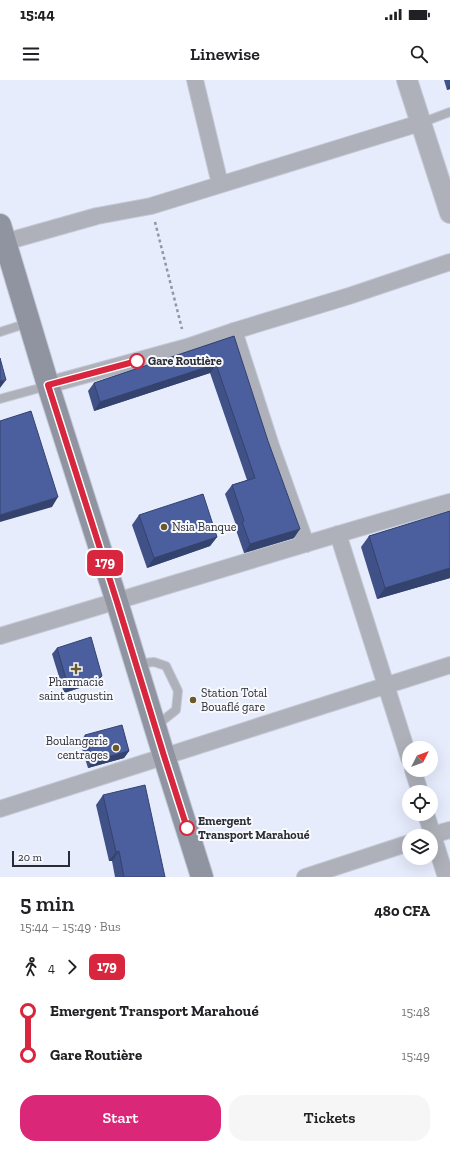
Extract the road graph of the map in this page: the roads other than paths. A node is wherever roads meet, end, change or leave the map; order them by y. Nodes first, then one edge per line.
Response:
1 (195, 80) edge
2 (407, 80) edge
3 (450, 112) edge
4 (420, 123) junction
5 (220, 184) junction
6 (450, 213) edge
7 (6, 249) edge
8 (450, 262) edge
9 (30, 323) junction
10 (234, 331) junction
11 (0, 332) edge
12 (48, 385) junction
13 (0, 399) edge
14 (450, 502) edge
15 (338, 534) junction
16 (306, 544) junction
17 (117, 602) junction
18 (0, 636) edge
19 (136, 664) junction
20 (450, 665) edge
21 (386, 685) junction
22 (155, 727) junction
23 (404, 741) edge
24 (164, 756) junction
25 (0, 808) edge
26 (450, 830) edge
27 (438, 833) edge
28 (402, 844) edge
29 (438, 855) edge
30 (202, 877) edge
31 (305, 877) edge
32 (446, 877) edge

1 - 5 street
2 - 4 street
3 - 4 lane
4 - 5 street
4 - 6 street
5 - 7 street
7 - 9 main road
8 - 10 street
9 - 11 lane
9 - 12 main road
10 - 12 street
10 - 16 street
12 - 13 lane
12 - 17 main road
14 - 15 street
15 - 16 street
15 - 21 street
16 - 17 street
17 - 18 street
17 - 19 main road
19 - 22 main road
19 - 22 lane
20 - 21 street
21 - 23 street
21 - 24 street
22 - 24 main road
24 - 25 street
24 - 30 main road
26 - 27 street
28 - 31 street
29 - 32 street

